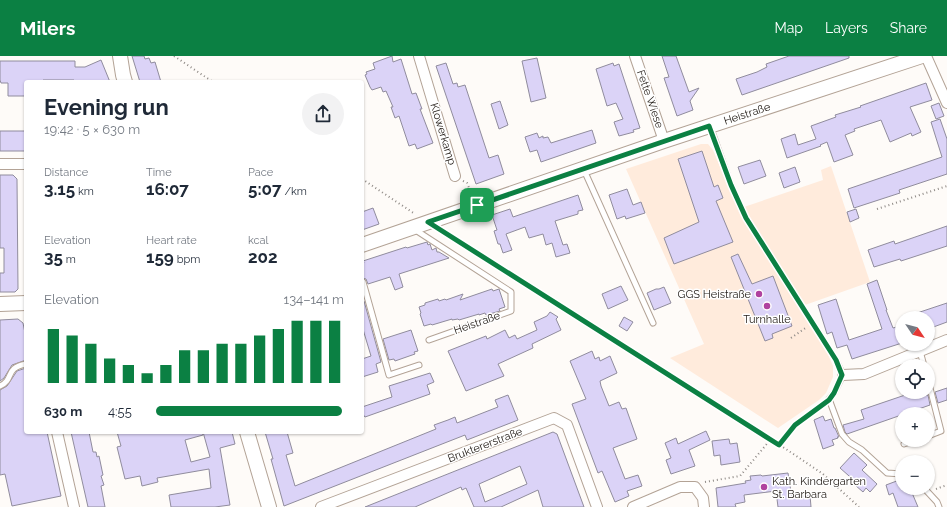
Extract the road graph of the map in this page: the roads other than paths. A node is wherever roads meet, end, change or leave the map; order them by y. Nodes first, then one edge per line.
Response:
1 (120, 56) edge
2 (419, 56) edge
3 (635, 56) edge
4 (922, 56) edge
5 (926, 56) edge
6 (124, 80) edge
7 (947, 103) edge
8 (709, 126) junction
9 (664, 141) junction
10 (0, 164) edge
11 (24, 164) edge
12 (583, 169) junction
13 (455, 176) road end
14 (414, 228) junction
15 (364, 244) edge
16 (364, 286) edge
17 (24, 303) edge
18 (0, 304) edge
19 (653, 323) dead end
20 (429, 340) dead end
21 (947, 340) edge
22 (935, 345) edge
23 (920, 351) joint
24 (922, 359) edge
25 (24, 364) edge
26 (419, 365) dead end
27 (842, 375) junction
28 (0, 386) edge
29 (935, 407) edge
30 (935, 433) edge
31 (57, 434) edge
32 (248, 434) edge
33 (895, 474) edge
34 (931, 495) edge
35 (74, 507) edge
36 (269, 507) edge
37 (321, 507) edge
38 (596, 507) edge
39 (633, 507) edge
40 (704, 507) edge
41 (939, 507) edge

1 - 6 street
2 - 13 street, Klowerkamp
3 - 9 street, Fette Wiese
4 - 8 street, Heistraße
5 - 7 street
8 - 9 street, Heistraße
8 - 27 lane
9 - 12 street, Heistraße
10 - 11 street
12 - 14 street, Heistraße
12 - 19 lane
14 - 15 street, Heistraße
14 - 20 lane, Heistraße
16 - 26 lane
17 - 18 street
21 - 22 street
23 - 24 lane
23 - 27 street
25 - 28 lane
27 - 33 lane
29 - 30 lane
31 - 35 street
32 - 36 street
34 - 41 lane
37 - 38 street, Bruktererstraße
39 - 40 street

